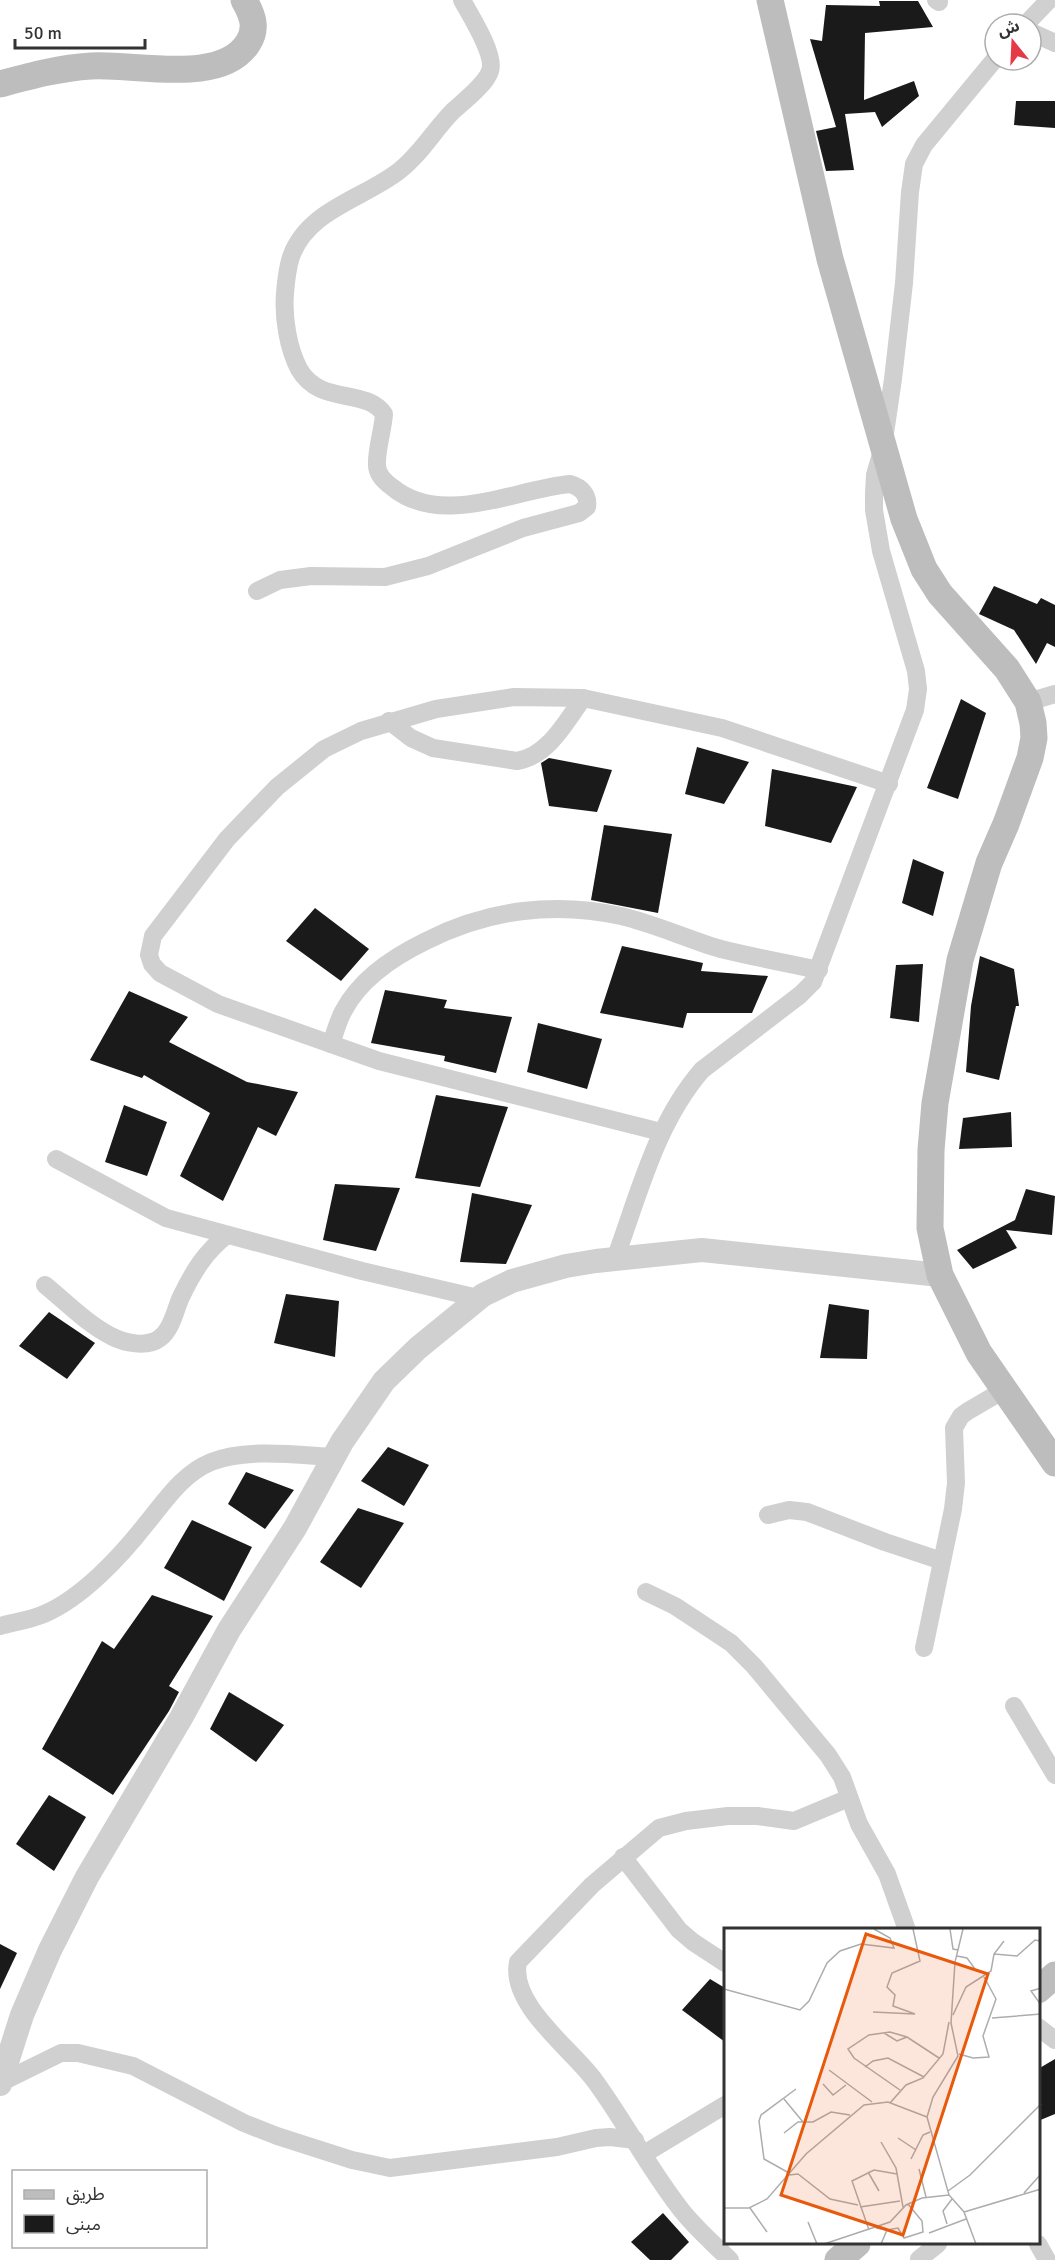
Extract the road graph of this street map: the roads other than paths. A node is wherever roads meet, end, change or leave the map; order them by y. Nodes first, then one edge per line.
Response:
1 (244, 0) edge
2 (462, 0) edge
3 (770, 0) edge
4 (1049, 0) edge
5 (1038, 12) edge
6 (984, 72) edge
7 (0, 84) edge
8 (883, 447) junction
9 (256, 591) dead end
10 (1055, 694) edge
11 (583, 698) junction
12 (1028, 702) junction
13 (390, 721) junction
14 (889, 784) junction
15 (819, 969) junction
16 (331, 1044) junction
17 (661, 1132) junction
18 (57, 1159) dead end
19 (227, 1235) junction
20 (615, 1259) junction
21 (940, 1275) junction
22 (45, 1285) dead end
23 (478, 1298) junction
24 (1004, 1390) junction
25 (333, 1457) junction
26 (1055, 1463) edge
27 (768, 1515) dead end
28 (942, 1561) junction
29 (646, 1592) dead end
30 (0, 1626) edge
31 (924, 1648) dead end
32 (1014, 1706) dead end
33 (1055, 1775) edge
34 (849, 1798) junction
35 (623, 1857) junction
36 (906, 1928) edge
37 (724, 1962) edge
38 (1055, 1975) edge
39 (1040, 1988) edge
40 (1040, 2029) edge
41 (1055, 2040) edge
42 (2, 2074) edge
43 (724, 2105) edge
44 (640, 2147) junction
45 (856, 2245) edge
46 (937, 2245) edge
47 (1039, 2245) edge
48 (730, 2260) edge
49 (838, 2260) edge
50 (918, 2260) edge
51 (1047, 2260) edge

1 - 7 main road
2 - 9 street
3 - 8 main road
4 - 5 street
6 - 8 street
8 - 12 main road
8 - 14 street
10 - 12 street
11 - 13 street
11 - 13 street
11 - 14 street
12 - 21 main road
13 - 16 street
14 - 15 street
15 - 16 street
15 - 17 street
16 - 17 street
17 - 20 street
18 - 19 street
19 - 22 street
19 - 23 street
20 - 21 street
20 - 23 street
21 - 24 main road
23 - 25 street
24 - 26 main road
24 - 28 street
25 - 30 street
25 - 42 street
27 - 28 street
28 - 31 street
29 - 34 street
32 - 33 street
34 - 35 street
34 - 36 street
35 - 37 street
35 - 44 street
38 - 39 main road
40 - 41 street
42 - 44 street
43 - 44 street
44 - 48 street
45 - 49 main road
46 - 50 street
47 - 51 street

